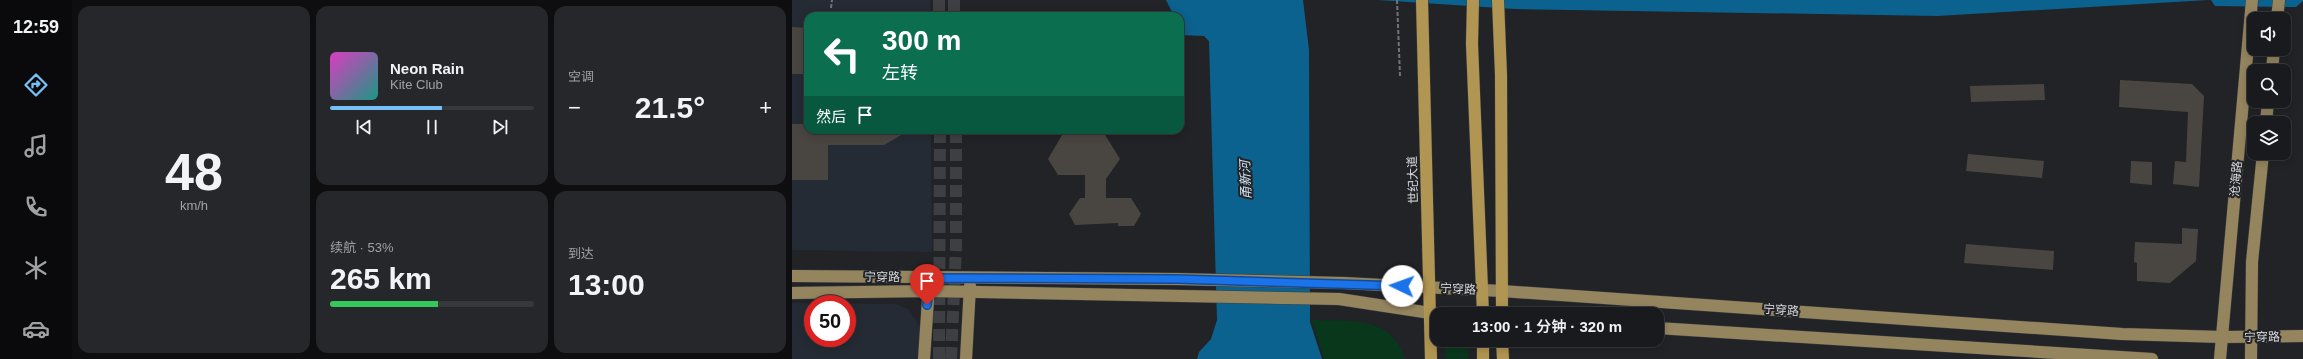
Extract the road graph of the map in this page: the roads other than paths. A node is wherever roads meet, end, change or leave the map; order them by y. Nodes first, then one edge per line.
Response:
1 (1422, 0) edge
2 (1473, 0) edge
3 (1498, 0) edge
4 (2252, 0) edge
5 (2279, 0) edge
6 (2278, 12) edge
7 (2262, 160) edge
8 (792, 276) edge
9 (969, 277) junction
10 (930, 278) junction
11 (1430, 288) junction
12 (928, 291) junction
13 (1482, 291) junction
14 (1502, 291) junction
15 (792, 293) edge
16 (970, 293) junction
17 (1433, 307) edge
18 (1483, 307) edge
19 (1502, 307) edge
20 (1430, 313) edge
21 (1664, 328) edge
22 (2251, 336) junction
23 (2303, 336) edge
24 (2222, 337) junction
25 (1432, 347) edge
26 (1483, 347) edge
27 (1502, 347) edge
28 (924, 359) edge
29 (966, 359) edge
30 (1431, 359) edge
31 (1482, 359) edge
32 (1503, 359) edge
33 (2152, 359) edge
34 (2220, 359) edge
35 (2251, 359) edge

1 - 11 highway, 世纪大道
2 - 13 highway
3 - 14 highway
4 - 24 main road, 沧海路
5 - 6 main road
7 - 22 main road, 沧海路
8 - 10 main road, 宁穿路
9 - 10 main road, 宁穿路
9 - 11 main road, 宁穿路
9 - 16 main road
10 - 12 main road
11 - 13 main road, 宁穿路
11 - 17 highway, 世纪大道
12 - 15 main road, 宁穿路
12 - 16 main road, 宁穿路
12 - 28 main road
13 - 14 main road, 宁穿路
13 - 18 highway
14 - 19 highway
14 - 24 main road, 宁穿路
16 - 20 main road, 宁穿路
16 - 29 main road
21 - 33 main road
22 - 23 main road, 宁穿路
22 - 24 main road, 宁穿路
22 - 35 main road, 沧海路
24 - 34 main road, 沧海路
25 - 30 highway, 世纪大道
26 - 31 highway
27 - 32 highway

